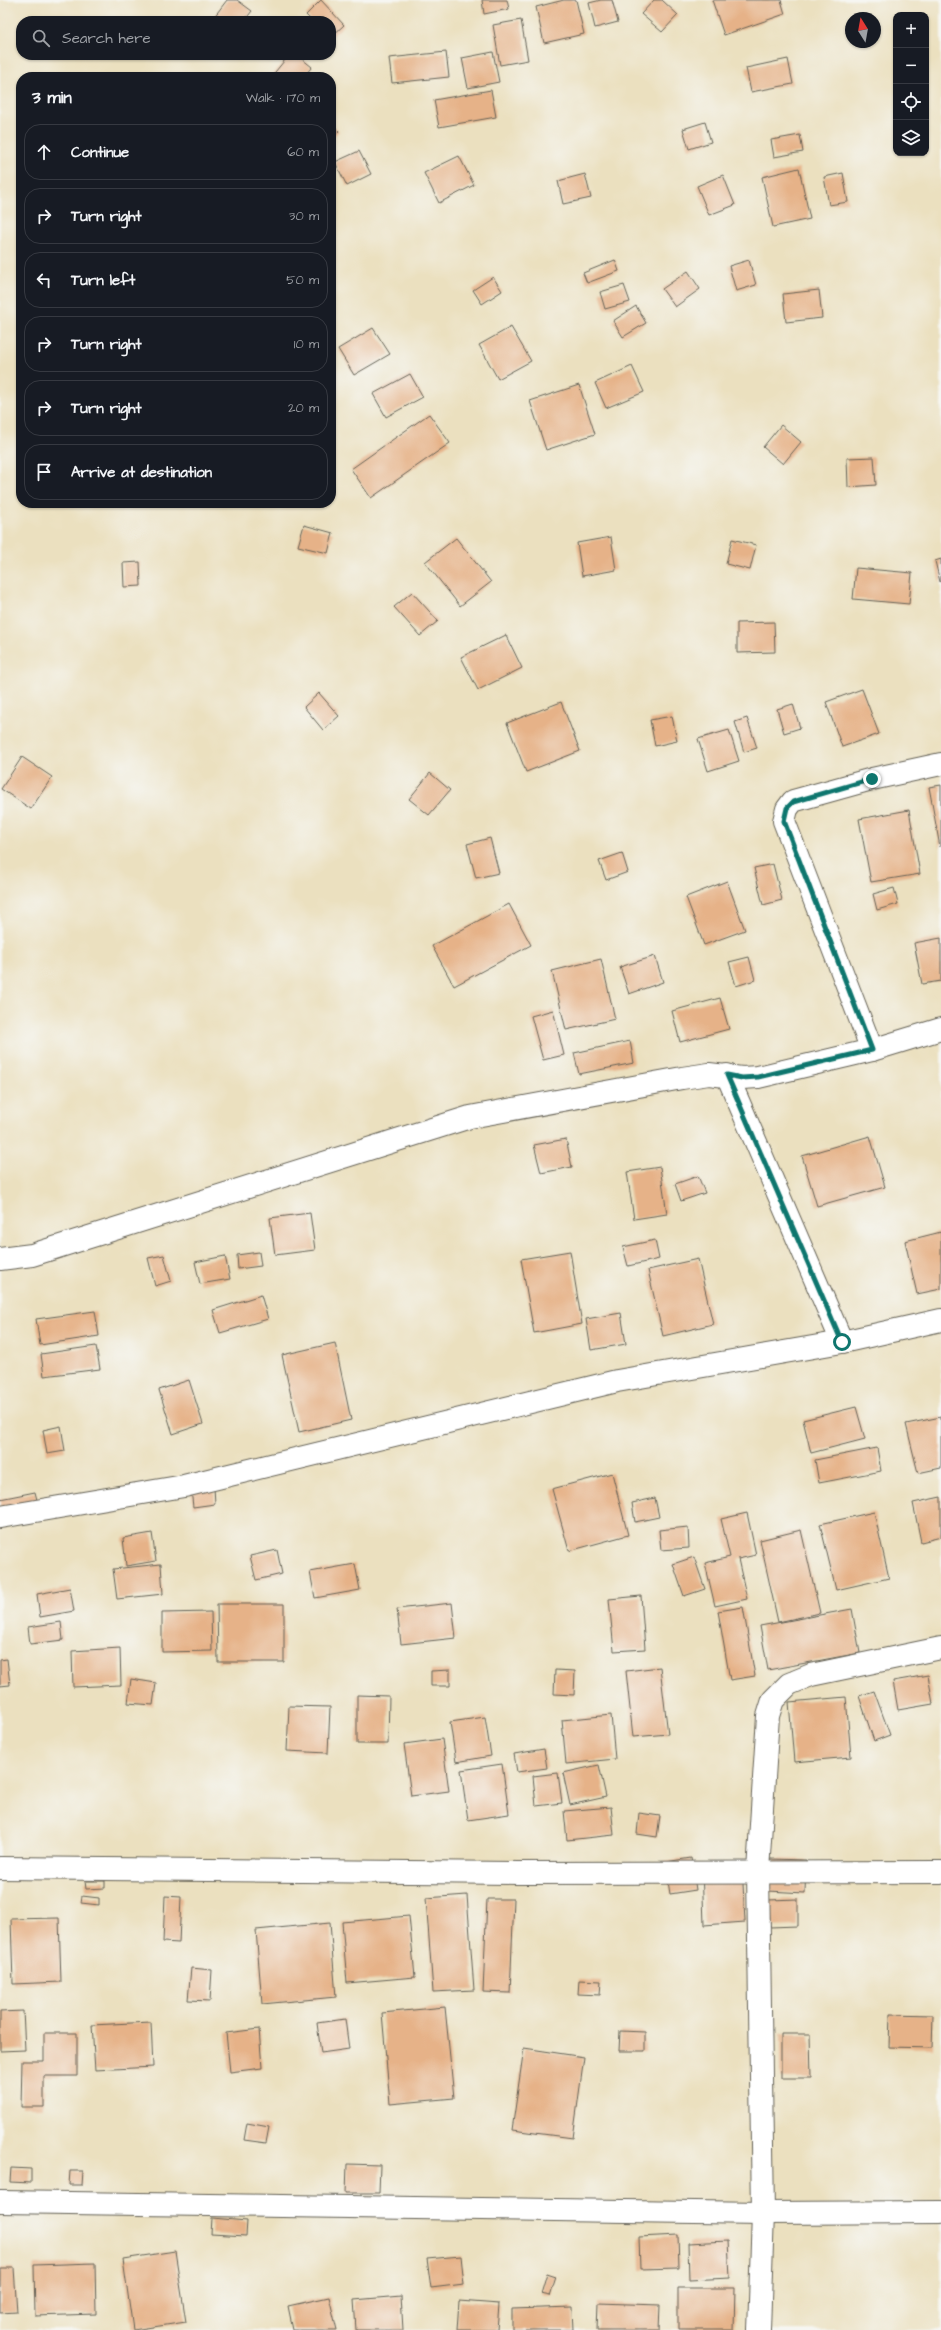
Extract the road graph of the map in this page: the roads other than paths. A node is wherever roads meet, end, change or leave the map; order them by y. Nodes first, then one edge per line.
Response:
1 (941, 764) edge
2 (941, 1029) edge
3 (872, 1050) junction
4 (727, 1075) junction
5 (0, 1259) edge
6 (941, 1320) edge
7 (842, 1342) junction
8 (0, 1517) edge
9 (941, 1648) edge
10 (0, 1868) edge
11 (758, 1871) junction
12 (941, 1872) edge
13 (0, 2202) edge
14 (941, 2212) edge
15 (763, 2213) junction
16 (759, 2330) edge

1 - 3 street
2 - 3 street
3 - 4 street
4 - 5 street
4 - 7 street
6 - 7 street
7 - 8 street
9 - 11 street
10 - 11 street
11 - 12 street
11 - 15 street
13 - 15 street
14 - 15 street
15 - 16 street

